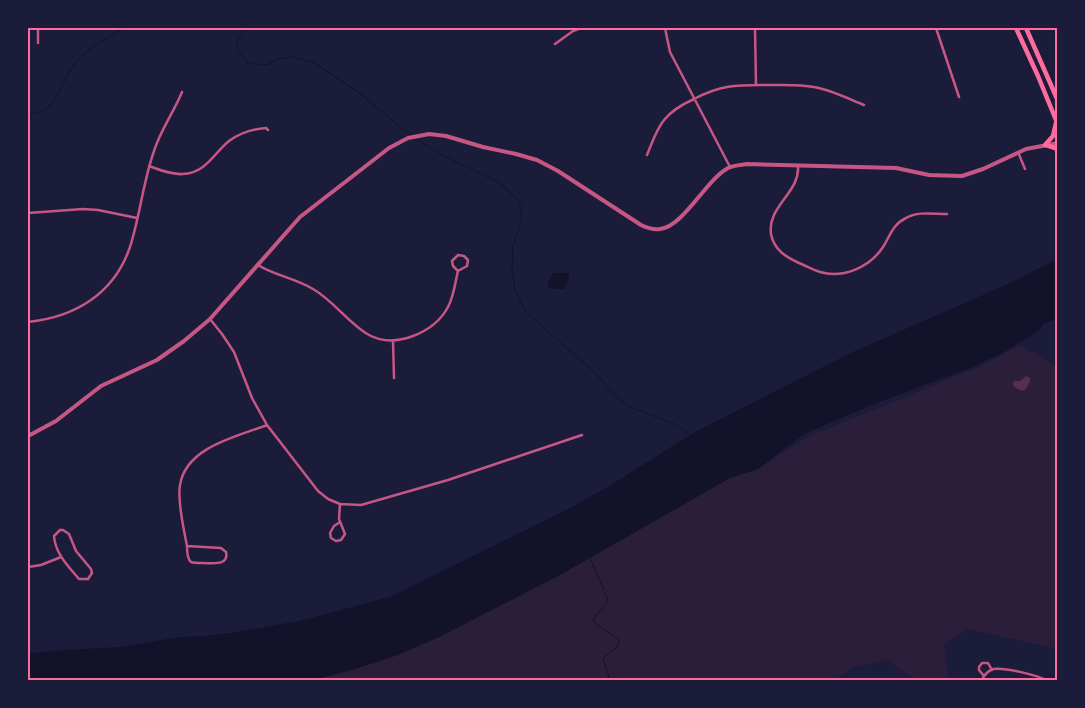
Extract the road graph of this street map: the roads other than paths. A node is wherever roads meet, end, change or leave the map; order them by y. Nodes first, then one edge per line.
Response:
1 (38, 28) edge
2 (581, 28) edge
3 (665, 28) edge
4 (755, 28) edge
5 (936, 28) edge
6 (1016, 28) edge
7 (1026, 28) edge
8 (38, 43) dead end
9 (555, 44) dead end
10 (756, 85) junction
11 (182, 92) dead end
12 (959, 97) dead end
13 (694, 99) junction
14 (1058, 101) edge
15 (864, 105) dead end
16 (1057, 123) edge
17 (268, 130) dead end
18 (1058, 143) edge
19 (1046, 145) junction
20 (1058, 149) edge
21 (1018, 152) junction
22 (647, 154) dead end
23 (149, 166) junction
24 (798, 166) junction
25 (730, 167) junction
26 (1025, 168) dead end
27 (28, 213) edge
28 (947, 214) dead end
29 (137, 218) junction
30 (258, 265) junction
31 (458, 271) junction
32 (210, 319) junction
33 (28, 322) edge
34 (393, 341) junction
35 (394, 378) dead end
36 (267, 425) junction
37 (582, 435) dead end
38 (28, 436) edge
39 (340, 504) junction
40 (340, 522) junction
41 (186, 546) junction
42 (61, 557) junction
43 (28, 567) edge
44 (992, 670) junction
45 (984, 676) junction
46 (982, 680) edge
47 (1046, 680) edge

1 - 8 street
2 - 9 street
3 - 13 street
4 - 10 street
5 - 12 street
6 - 16 main road
7 - 14 main road
10 - 13 street
10 - 15 street
11 - 23 street
13 - 22 street
13 - 25 street
16 - 19 main road
17 - 23 street
18 - 19 street
19 - 20 main road
19 - 21 street
21 - 24 street
21 - 26 street
23 - 29 street
24 - 25 street
24 - 28 street
25 - 30 street
27 - 29 street
29 - 33 street
30 - 32 street
30 - 34 street
31 - 31 street
31 - 34 street
32 - 36 street
32 - 38 street
34 - 35 street
36 - 39 street
36 - 41 street
37 - 39 street
39 - 40 street
40 - 40 street
41 - 41 street
42 - 42 street
42 - 43 street
44 - 45 street
44 - 45 street
44 - 47 street
45 - 46 street

